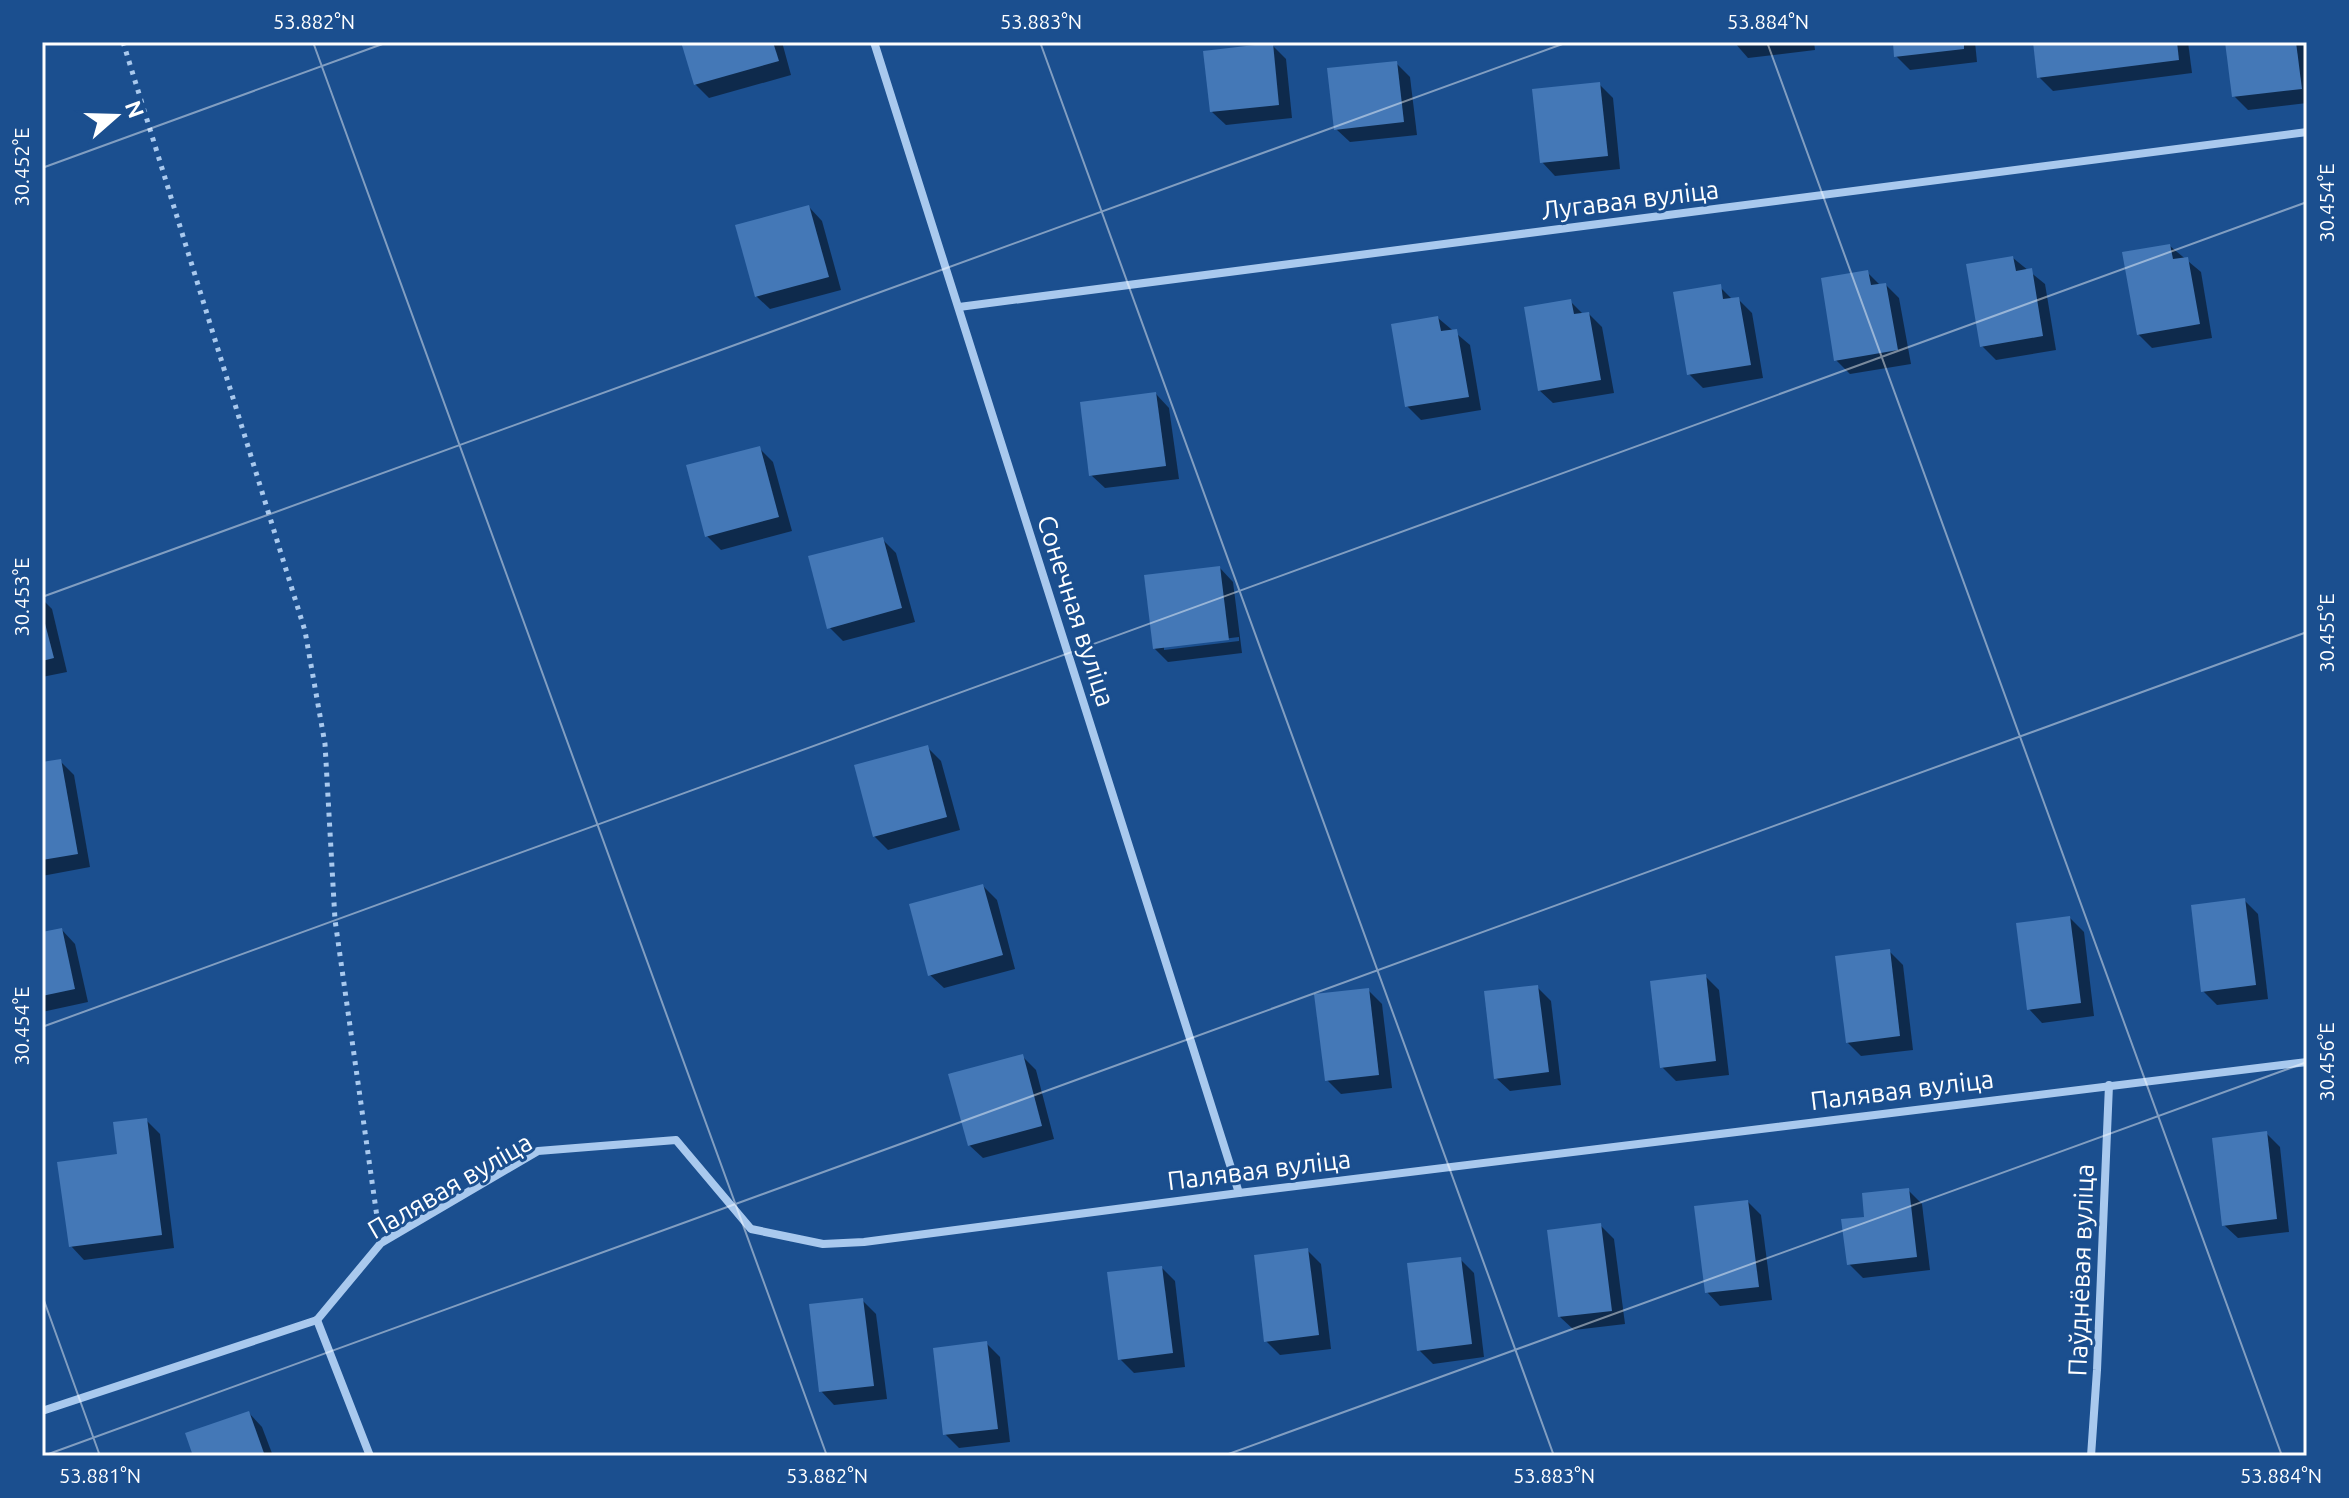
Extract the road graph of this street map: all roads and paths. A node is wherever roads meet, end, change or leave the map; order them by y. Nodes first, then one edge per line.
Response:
1 (123, 42) edge
2 (874, 42) edge
3 (2307, 132) edge
4 (959, 307) junction
5 (2307, 1062) edge
6 (2109, 1085) junction
7 (1239, 1193) junction
8 (381, 1243) junction
9 (317, 1320) junction
10 (42, 1411) edge
11 (370, 1456) edge
12 (2091, 1456) edge

1 - 8 path
2 - 4 street, Сонечная вуліца
3 - 4 street, Лугавая вуліца
4 - 7 street, Сонечная вуліца
5 - 6 street, Палявая вуліца
6 - 7 street, Палявая вуліца
6 - 12 street, Паўднёвая вуліца
7 - 8 street, Палявая вуліца
8 - 9 street, Палявая вуліца
9 - 10 street
9 - 11 street

